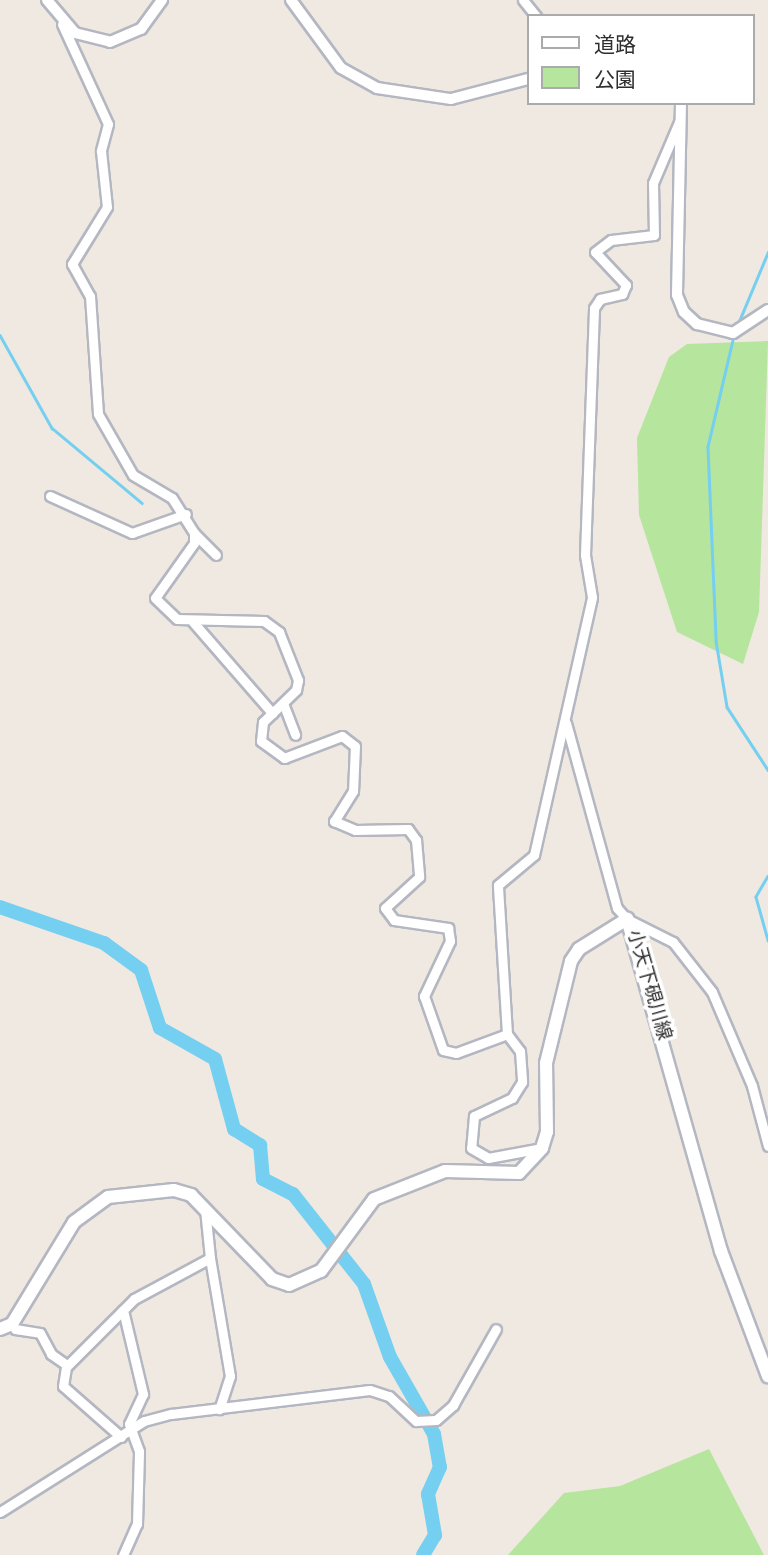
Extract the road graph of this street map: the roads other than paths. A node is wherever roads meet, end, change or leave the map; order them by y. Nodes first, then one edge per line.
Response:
1 (47, 0) edge
2 (162, 0) edge
3 (291, 0) edge
4 (523, 0) edge
5 (534, 14) edge
6 (62, 24) junction
7 (526, 80) edge
8 (681, 105) edge
9 (681, 118) junction
10 (768, 310) edge
11 (50, 496) dead end
12 (186, 514) junction
13 (194, 533) junction
14 (216, 555) dead end
15 (193, 622) junction
16 (283, 703) junction
17 (272, 713) junction
18 (566, 721) junction
19 (295, 735) dead end
20 (628, 919) junction
21 (507, 1034) junction
22 (768, 1146) edge
23 (542, 1148) junction
24 (205, 1207) junction
25 (210, 1258) junction
26 (123, 1310) junction
27 (0, 1329) edge
28 (15, 1329) dead end
29 (496, 1329) dead end
30 (67, 1365) junction
31 (768, 1376) edge
32 (219, 1409) junction
33 (131, 1430) junction
34 (121, 1437) junction
35 (0, 1512) edge
36 (123, 1555) edge

1 - 6 street
2 - 6 street
3 - 7 street
4 - 5 street
6 - 12 street
8 - 9 street
9 - 10 street
9 - 18 street
11 - 12 street
12 - 13 street
13 - 14 street
13 - 15 street
15 - 16 street
15 - 17 street
16 - 17 street
16 - 19 street
17 - 21 street
18 - 20 street
18 - 21 street
20 - 22 street
20 - 23 main road, 小天下硯川線
20 - 31 main road, 小天下硯川線
21 - 23 street
23 - 24 main road
24 - 25 street
24 - 27 main road
25 - 26 street
25 - 32 street
26 - 30 street
26 - 33 street
28 - 30 street
29 - 32 street
30 - 34 street
32 - 33 street
33 - 34 street
33 - 36 street
34 - 35 street

